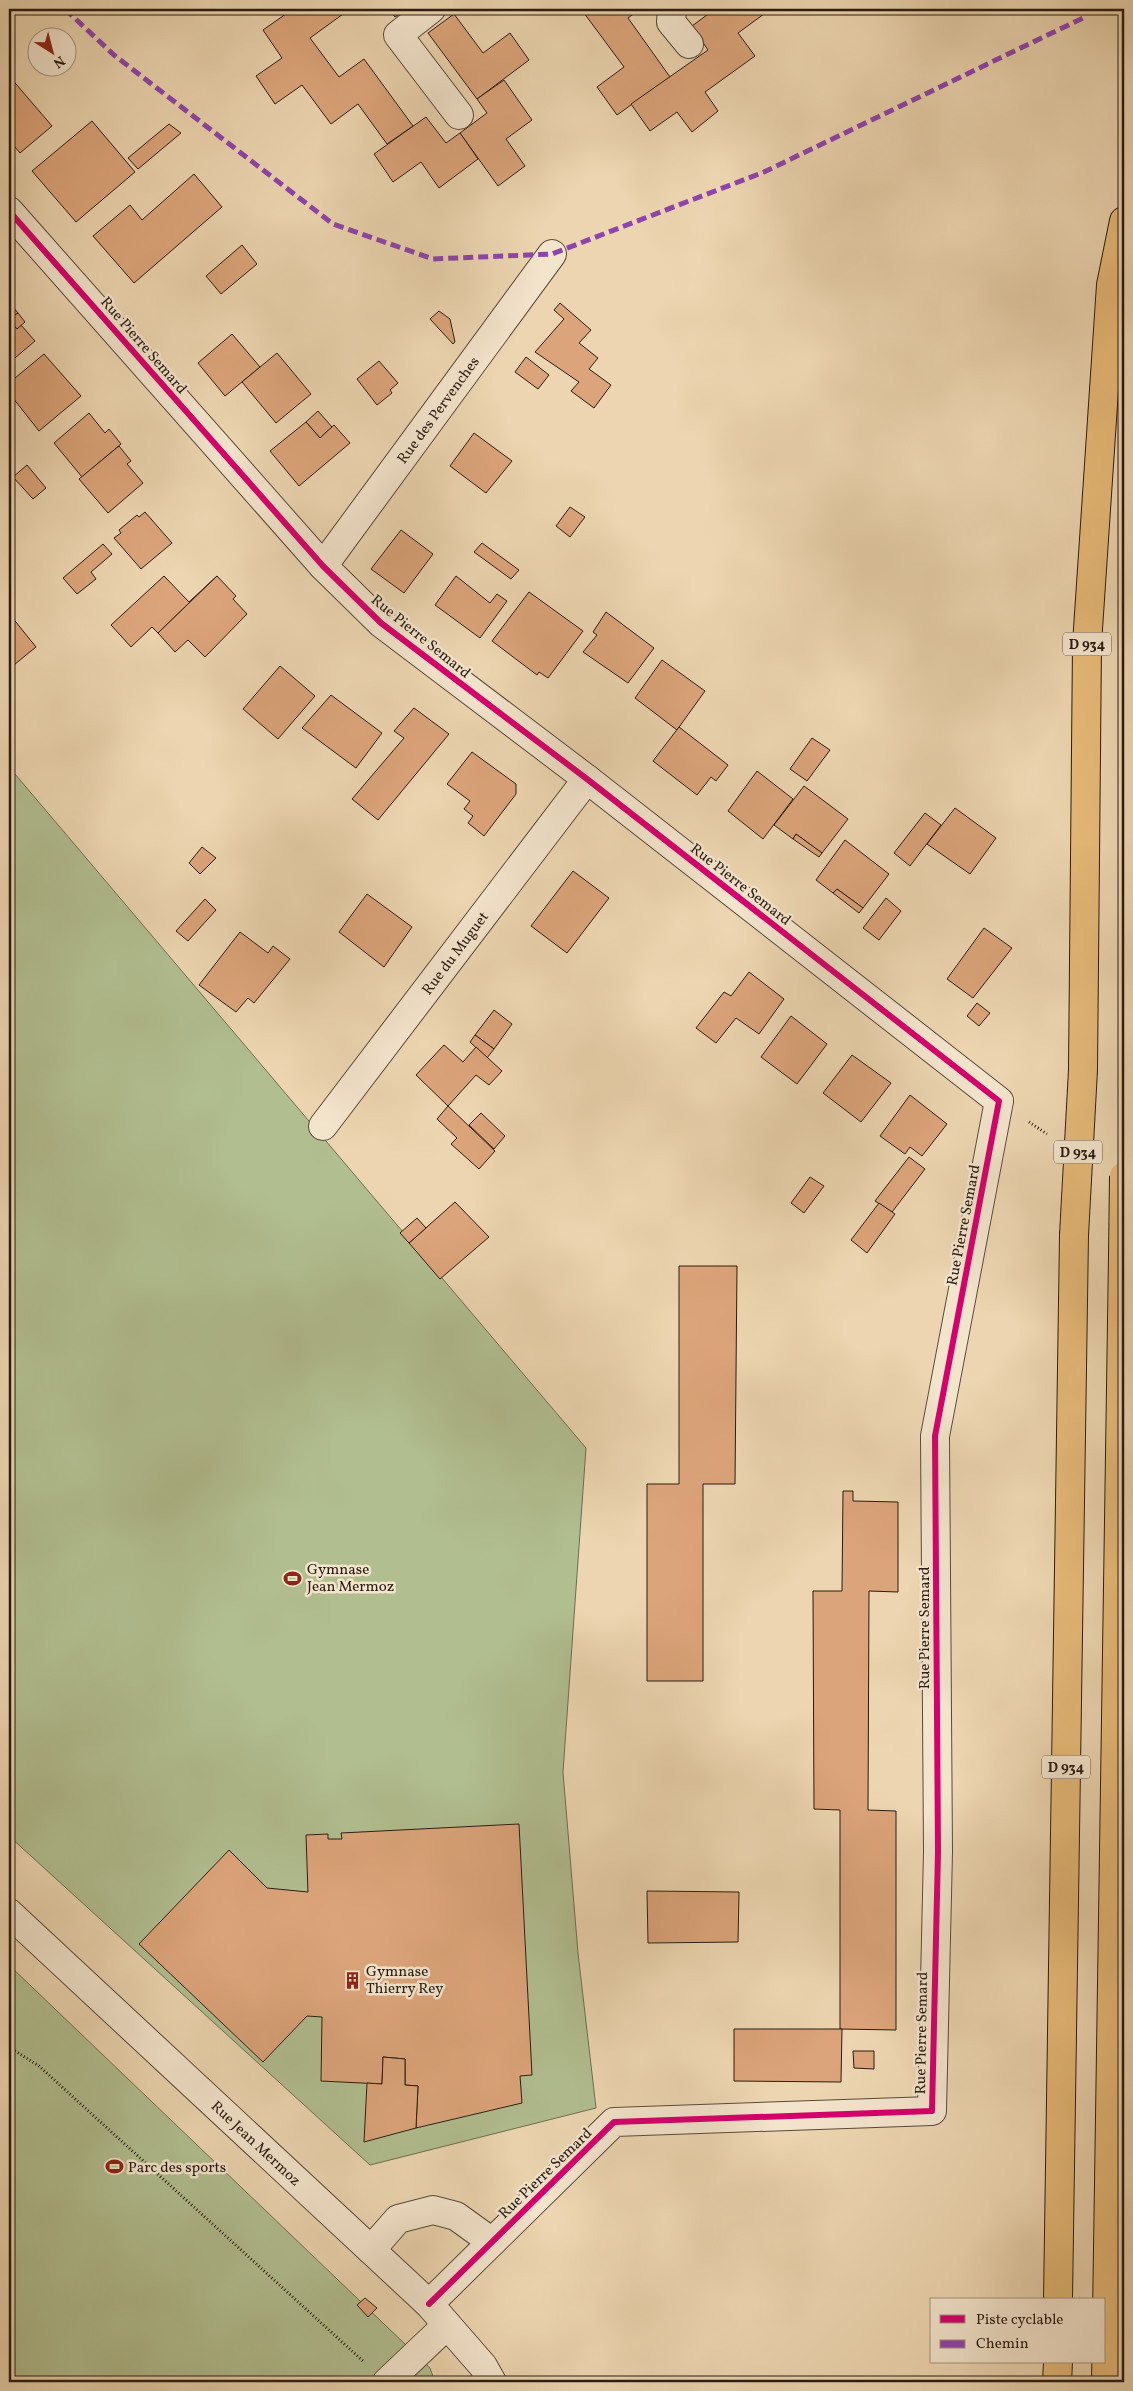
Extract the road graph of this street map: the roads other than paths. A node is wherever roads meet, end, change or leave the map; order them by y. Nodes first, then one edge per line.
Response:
1 (431, 9) edge
2 (672, 9) edge
3 (689, 44) dead end
4 (459, 115) dead end
5 (9, 211) edge
6 (1124, 221) edge
7 (552, 254) dead end
8 (323, 566) junction
9 (587, 779) junction
10 (324, 1126) dead end
11 (1124, 1176) edge
12 (9, 1913) edge
13 (492, 2242) junction
14 (371, 2250) junction
15 (1058, 2298) edge
16 (429, 2304) junction
17 (447, 2325) junction
18 (1058, 2364) edge
19 (387, 2382) edge
20 (492, 2382) edge
21 (1057, 2382) edge
22 (1106, 2382) edge

1 - 4 street
2 - 3 street
5 - 8 street, Rue Pierre Semard
6 - 15 highway, D 934, bridge
7 - 8 street, Rue des Pervenches
8 - 9 street, Rue Pierre Semard
9 - 10 street, Rue du Muguet
9 - 13 street, Rue Pierre Semard
11 - 22 highway, bridge
12 - 14 street, Rue Jean Mermoz
13 - 14 street
13 - 16 street, Rue Pierre Semard
14 - 16 street, Rue Jean Mermoz
16 - 17 street, Rue Jean Mermoz
17 - 19 street
17 - 20 street, Rue Jean Mermoz
18 - 21 highway

